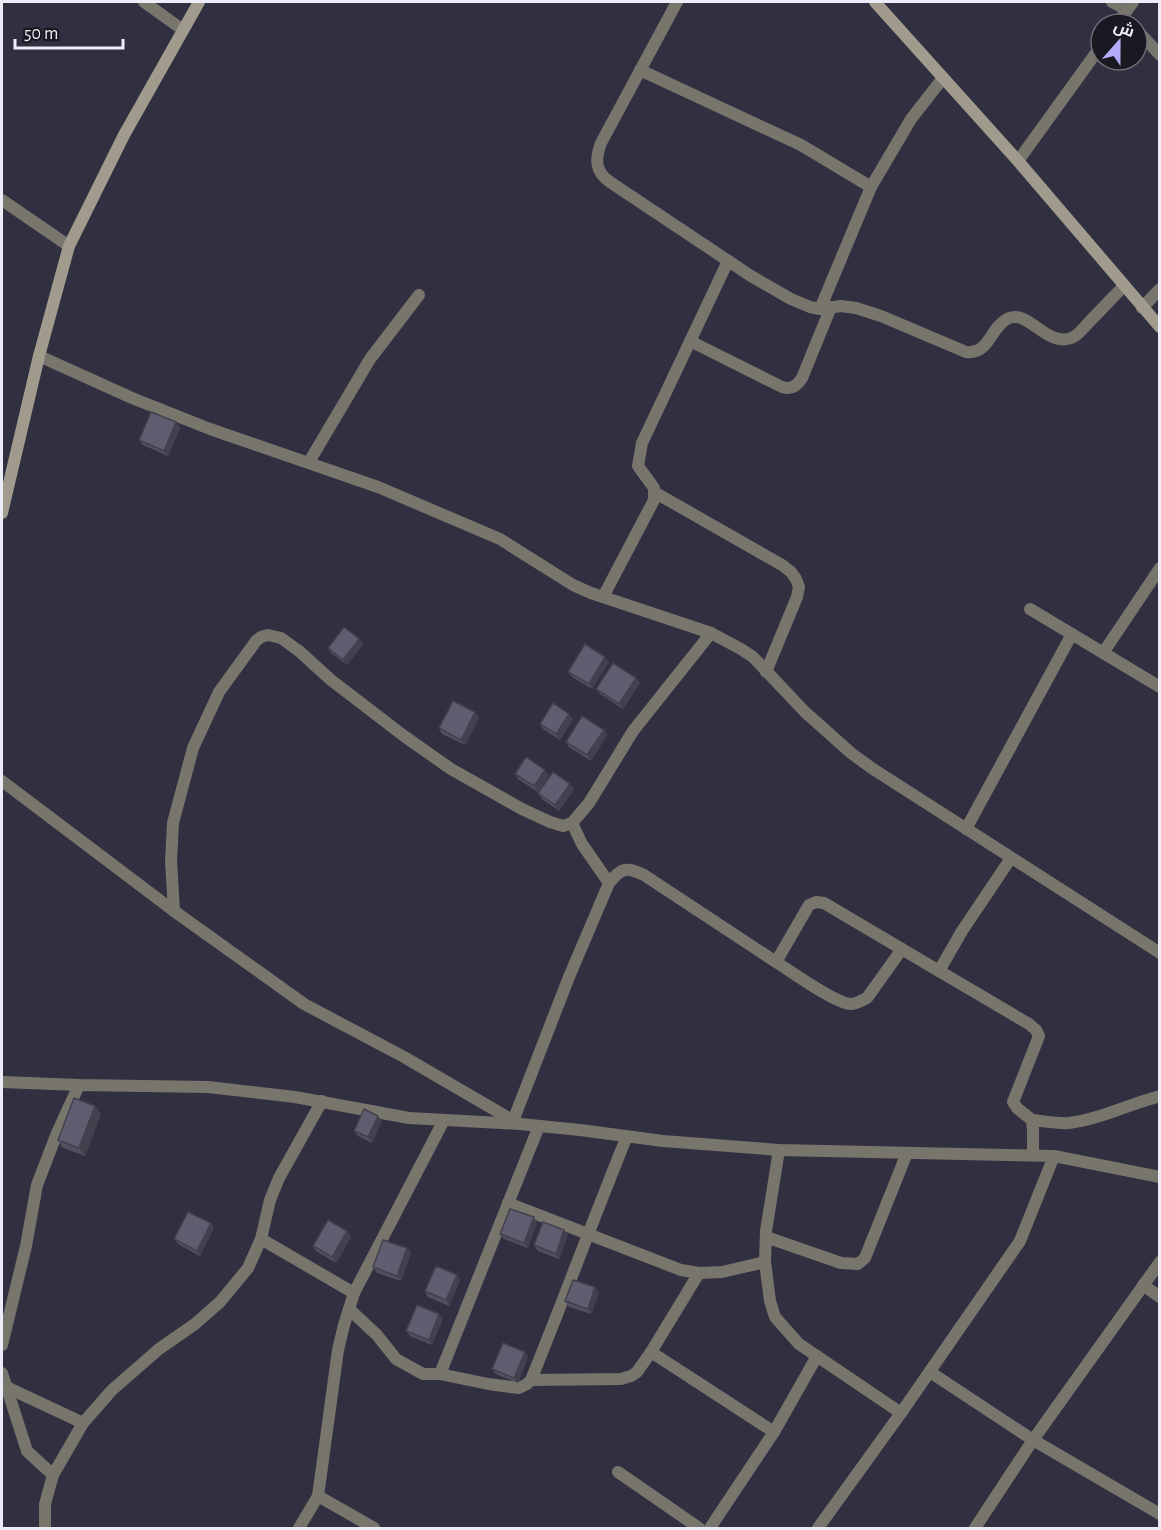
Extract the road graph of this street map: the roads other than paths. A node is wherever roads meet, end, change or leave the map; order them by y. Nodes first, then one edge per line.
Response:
1 (144, 2) edge
2 (199, 2) edge
3 (677, 2) edge
4 (875, 2) edge
5 (183, 30) junction
6 (1149, 43) edge
7 (1160, 55) edge
8 (1089, 63) edge
9 (640, 70) junction
10 (943, 78) junction
11 (1018, 161) junction
12 (871, 187) junction
13 (2, 200) edge
14 (69, 246) junction
15 (728, 261) junction
16 (1124, 286) junction
17 (1160, 289) edge
18 (419, 295) dead end
19 (825, 308) junction
20 (1142, 308) junction
21 (1160, 327) edge
22 (690, 341) junction
23 (39, 356) junction
24 (309, 462) junction
25 (654, 492) junction
26 (2, 513) edge
27 (1160, 567) edge
28 (603, 597) junction
29 (1030, 609) dead end
30 (711, 633) junction
31 (1072, 634) junction
32 (1103, 653) junction
33 (766, 672) junction
34 (1160, 687) edge
35 (2, 781) edge
36 (572, 823) junction
37 (966, 829) junction
38 (1011, 858) junction
39 (609, 883) junction
40 (174, 911) junction
41 (902, 949) junction
42 (1160, 953) edge
43 (776, 962) junction
44 (939, 971) junction
45 (2, 1082) edge
46 (79, 1085) junction
47 (1160, 1096) edge
48 (322, 1101) junction
49 (444, 1120) junction
50 (1032, 1120) junction
51 (517, 1122) junction
52 (538, 1126) junction
53 (627, 1136) junction
54 (779, 1149) junction
55 (907, 1153) junction
56 (1033, 1155) junction
57 (1054, 1156) junction
58 (1160, 1177) edge
59 (508, 1203) junction
60 (587, 1234) junction
61 (766, 1237) junction
62 (261, 1239) junction
63 (765, 1262) junction
64 (1160, 1262) edge
65 (699, 1274) junction
66 (1143, 1285) junction
67 (354, 1293) junction
68 (1160, 1297) edge
69 (349, 1310) junction
70 (2, 1346) edge
71 (651, 1352) junction
72 (817, 1356) junction
73 (930, 1372) junction
74 (2, 1373) edge
75 (440, 1374) junction
76 (531, 1380) junction
77 (4, 1386) edge
78 (901, 1413) junction
79 (83, 1423) junction
80 (774, 1432) junction
81 (1034, 1440) junction
82 (618, 1472) dead end
83 (53, 1475) junction
84 (318, 1496) junction
85 (1160, 1514) edge
86 (45, 1528) edge
87 (299, 1528) edge
88 (374, 1528) edge
89 (699, 1528) edge
90 (710, 1528) edge
91 (818, 1528) edge
92 (975, 1528) edge

1 - 5 street
2 - 5 street
3 - 9 street
4 - 10 street
5 - 14 street
6 - 7 street
8 - 11 street
9 - 12 street
9 - 15 street
10 - 11 street
10 - 12 street
11 - 16 street
12 - 19 street
13 - 14 street
14 - 23 street
15 - 19 street
15 - 22 street
16 - 19 street
16 - 20 street
17 - 20 street
18 - 24 street
19 - 22 street
20 - 21 street
22 - 25 street
23 - 24 street
23 - 26 street
24 - 28 street
25 - 28 street
25 - 33 street
27 - 32 street
28 - 30 street
29 - 31 street
30 - 33 street
30 - 36 street
31 - 32 street
31 - 37 street
32 - 34 street
33 - 37 street
35 - 40 street
36 - 39 street
36 - 40 street
37 - 38 street
38 - 42 street
38 - 44 street
39 - 43 street
39 - 51 street
40 - 51 street
41 - 43 street
41 - 43 street
41 - 44 street
44 - 50 street
45 - 46 street
46 - 48 street
46 - 70 street
47 - 50 street
48 - 49 street
48 - 62 street
49 - 51 street
49 - 67 street
50 - 56 street
51 - 52 street
52 - 53 street
52 - 59 street
53 - 54 street
53 - 60 street
54 - 55 street
54 - 61 street
55 - 56 street
55 - 61 street
56 - 57 street
57 - 58 street
57 - 73 street
59 - 60 street
59 - 75 street
60 - 65 street
60 - 76 street
61 - 63 street
62 - 67 street
62 - 79 street
63 - 65 street
63 - 72 street
64 - 66 street
65 - 71 street
66 - 68 street
66 - 81 street
67 - 69 street
69 - 75 street
69 - 84 street
71 - 76 street
71 - 80 street
72 - 78 street
72 - 80 street
73 - 78 street
73 - 81 street
74 - 77 street
75 - 76 street
77 - 79 street
77 - 83 street
78 - 91 street
79 - 83 street
80 - 90 street
81 - 85 street
81 - 92 street
82 - 89 street
83 - 86 street
84 - 87 street
84 - 88 street

